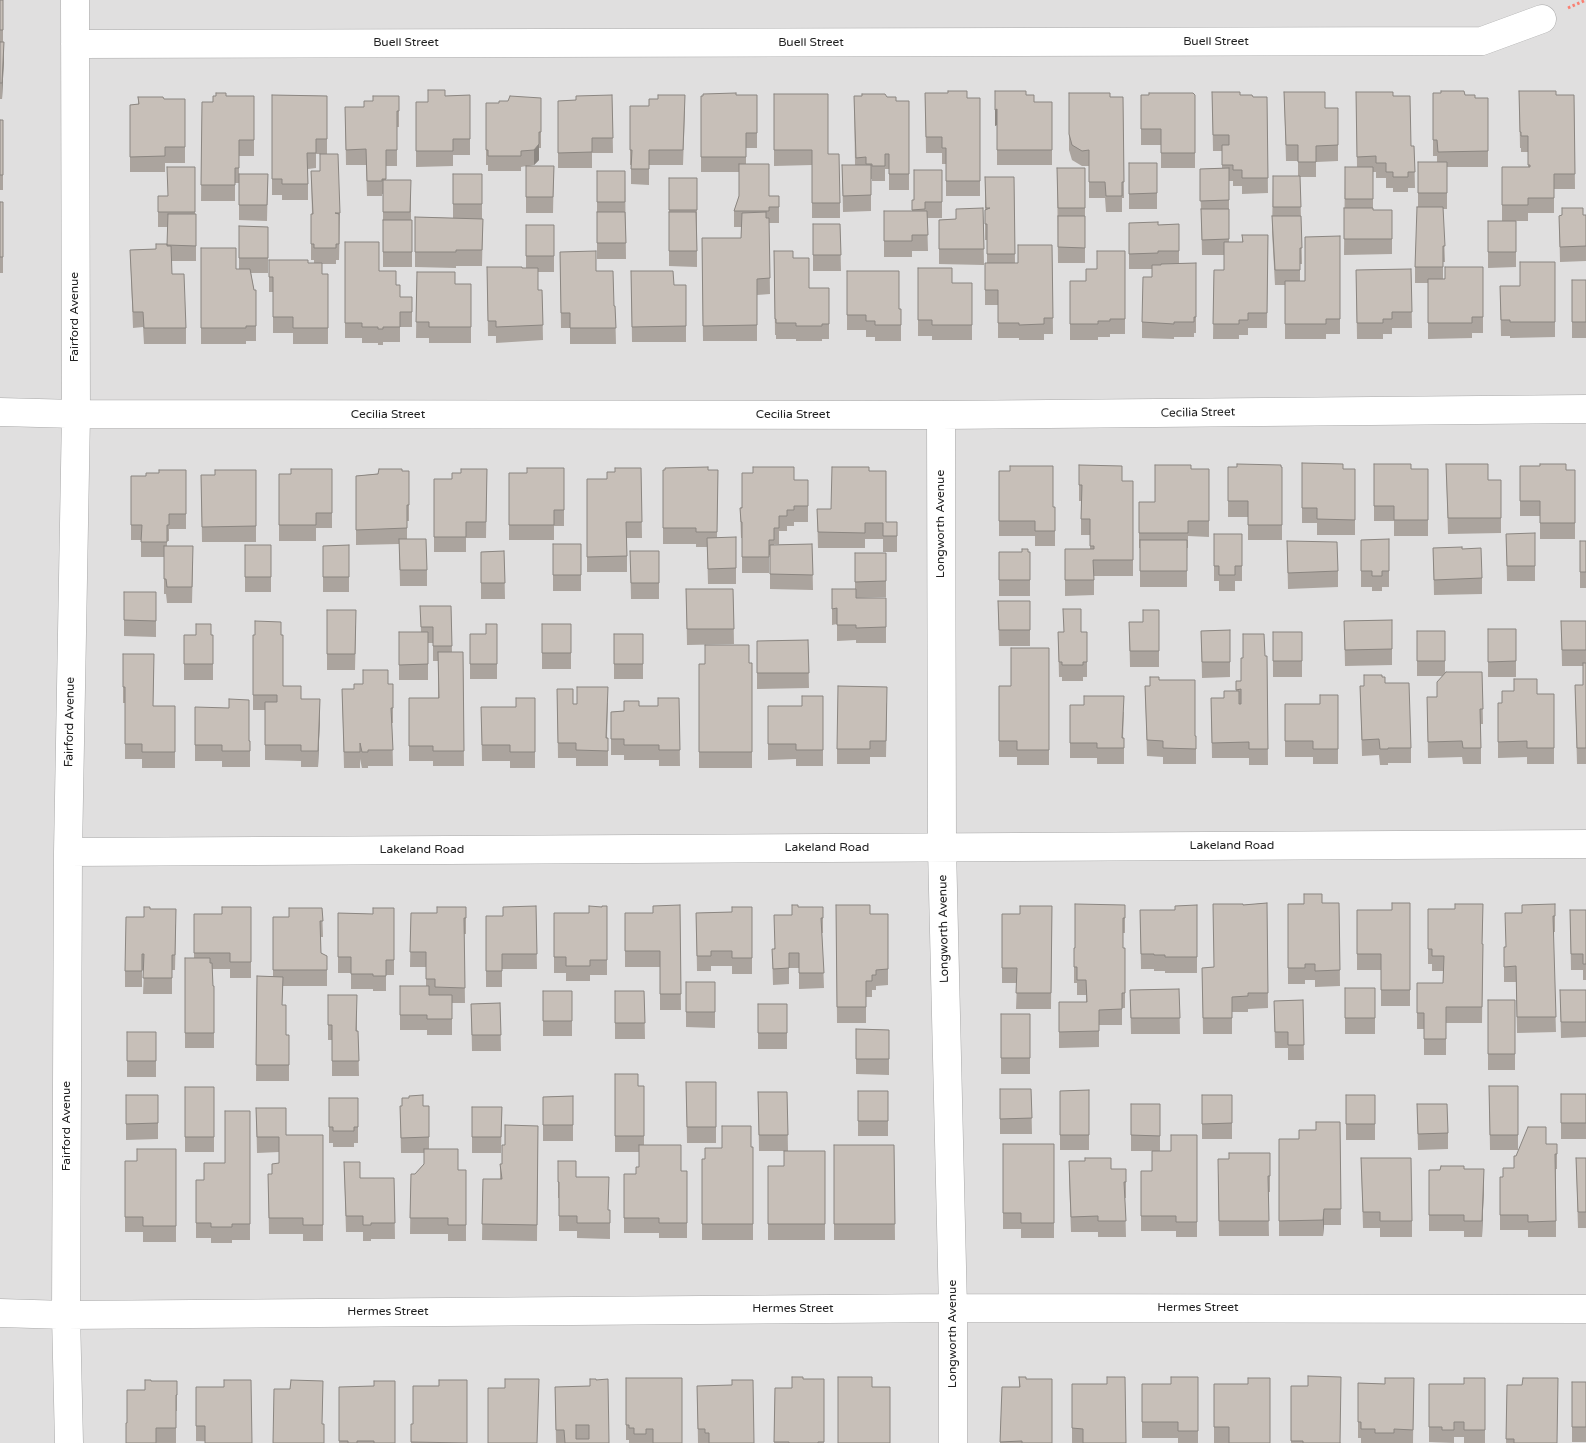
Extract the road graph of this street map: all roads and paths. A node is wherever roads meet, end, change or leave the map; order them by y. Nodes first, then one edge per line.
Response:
1 (75, 0) edge
2 (1542, 19) dead end
3 (75, 44) junction
4 (1586, 409) edge
5 (0, 412) edge
6 (76, 414) junction
7 (941, 415) junction
8 (1586, 844) edge
9 (942, 848) junction
10 (68, 852) junction
11 (953, 1308) junction
12 (1586, 1309) edge
13 (0, 1313) edge
14 (66, 1315) junction
15 (69, 1443) edge
16 (953, 1443) edge

1 - 3 street, Fairford Avenue
2 - 3 street, Buell Street
3 - 6 street, Fairford Avenue
4 - 7 street, Cecilia Street
5 - 6 street, Cecilia Street
6 - 7 street, Cecilia Street
6 - 10 street, Fairford Avenue
7 - 9 street, Longworth Avenue
8 - 9 street, Lakeland Road
9 - 10 street, Lakeland Road
9 - 11 street, Longworth Avenue
10 - 14 street, Fairford Avenue
11 - 12 street, Hermes Street
11 - 14 street, Hermes Street
11 - 16 street, Longworth Avenue
13 - 14 street, Hermes Street
14 - 15 street, Fairford Avenue

